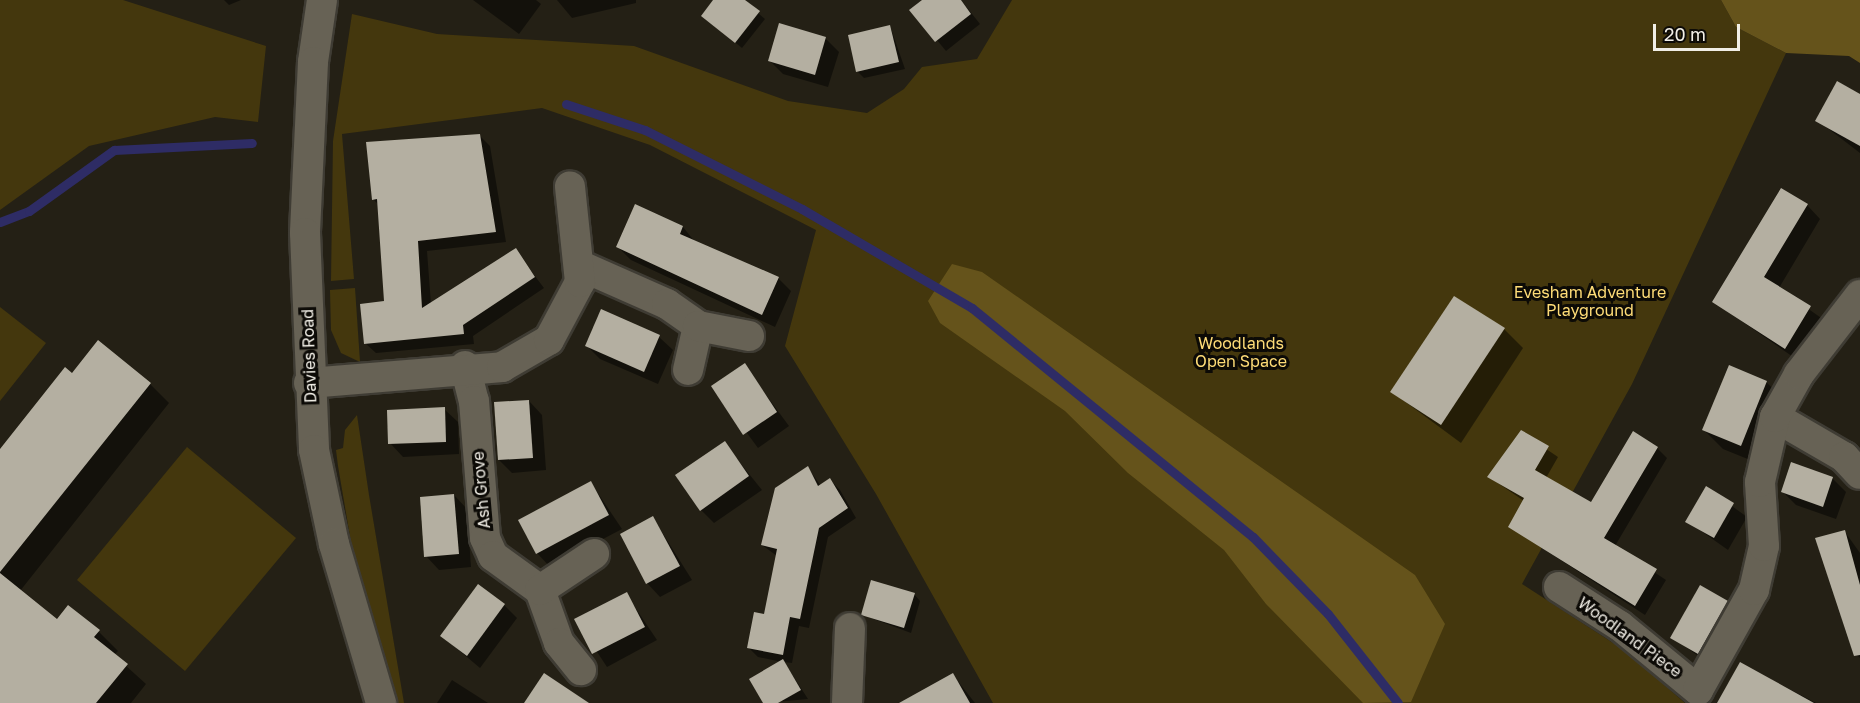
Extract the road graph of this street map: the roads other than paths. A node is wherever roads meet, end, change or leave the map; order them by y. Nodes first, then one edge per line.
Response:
1 (322, 0) edge
2 (570, 187) dead end
3 (581, 266) junction
4 (1860, 294) edge
5 (698, 327) junction
6 (749, 336) dead end
7 (465, 366) junction
8 (688, 370) dead end
9 (309, 383) junction
10 (1774, 417) junction
11 (1860, 474) edge
12 (594, 554) dead end
13 (1559, 587) dead end
14 (540, 590) junction
15 (850, 628) dead end
16 (581, 670) dead end
17 (1704, 697) edge
18 (381, 703) edge
19 (847, 703) edge

1 - 9 street, Davies Road
2 - 3 street
3 - 5 street
3 - 7 street
4 - 10 street, Woodland Piece
5 - 6 street
5 - 8 street
7 - 9 street
7 - 14 street, Ash Grove
9 - 18 street, Davies Road
10 - 11 street
10 - 17 street, Woodland Piece
12 - 14 street
13 - 17 street, Woodland Piece
14 - 16 street
15 - 19 street

